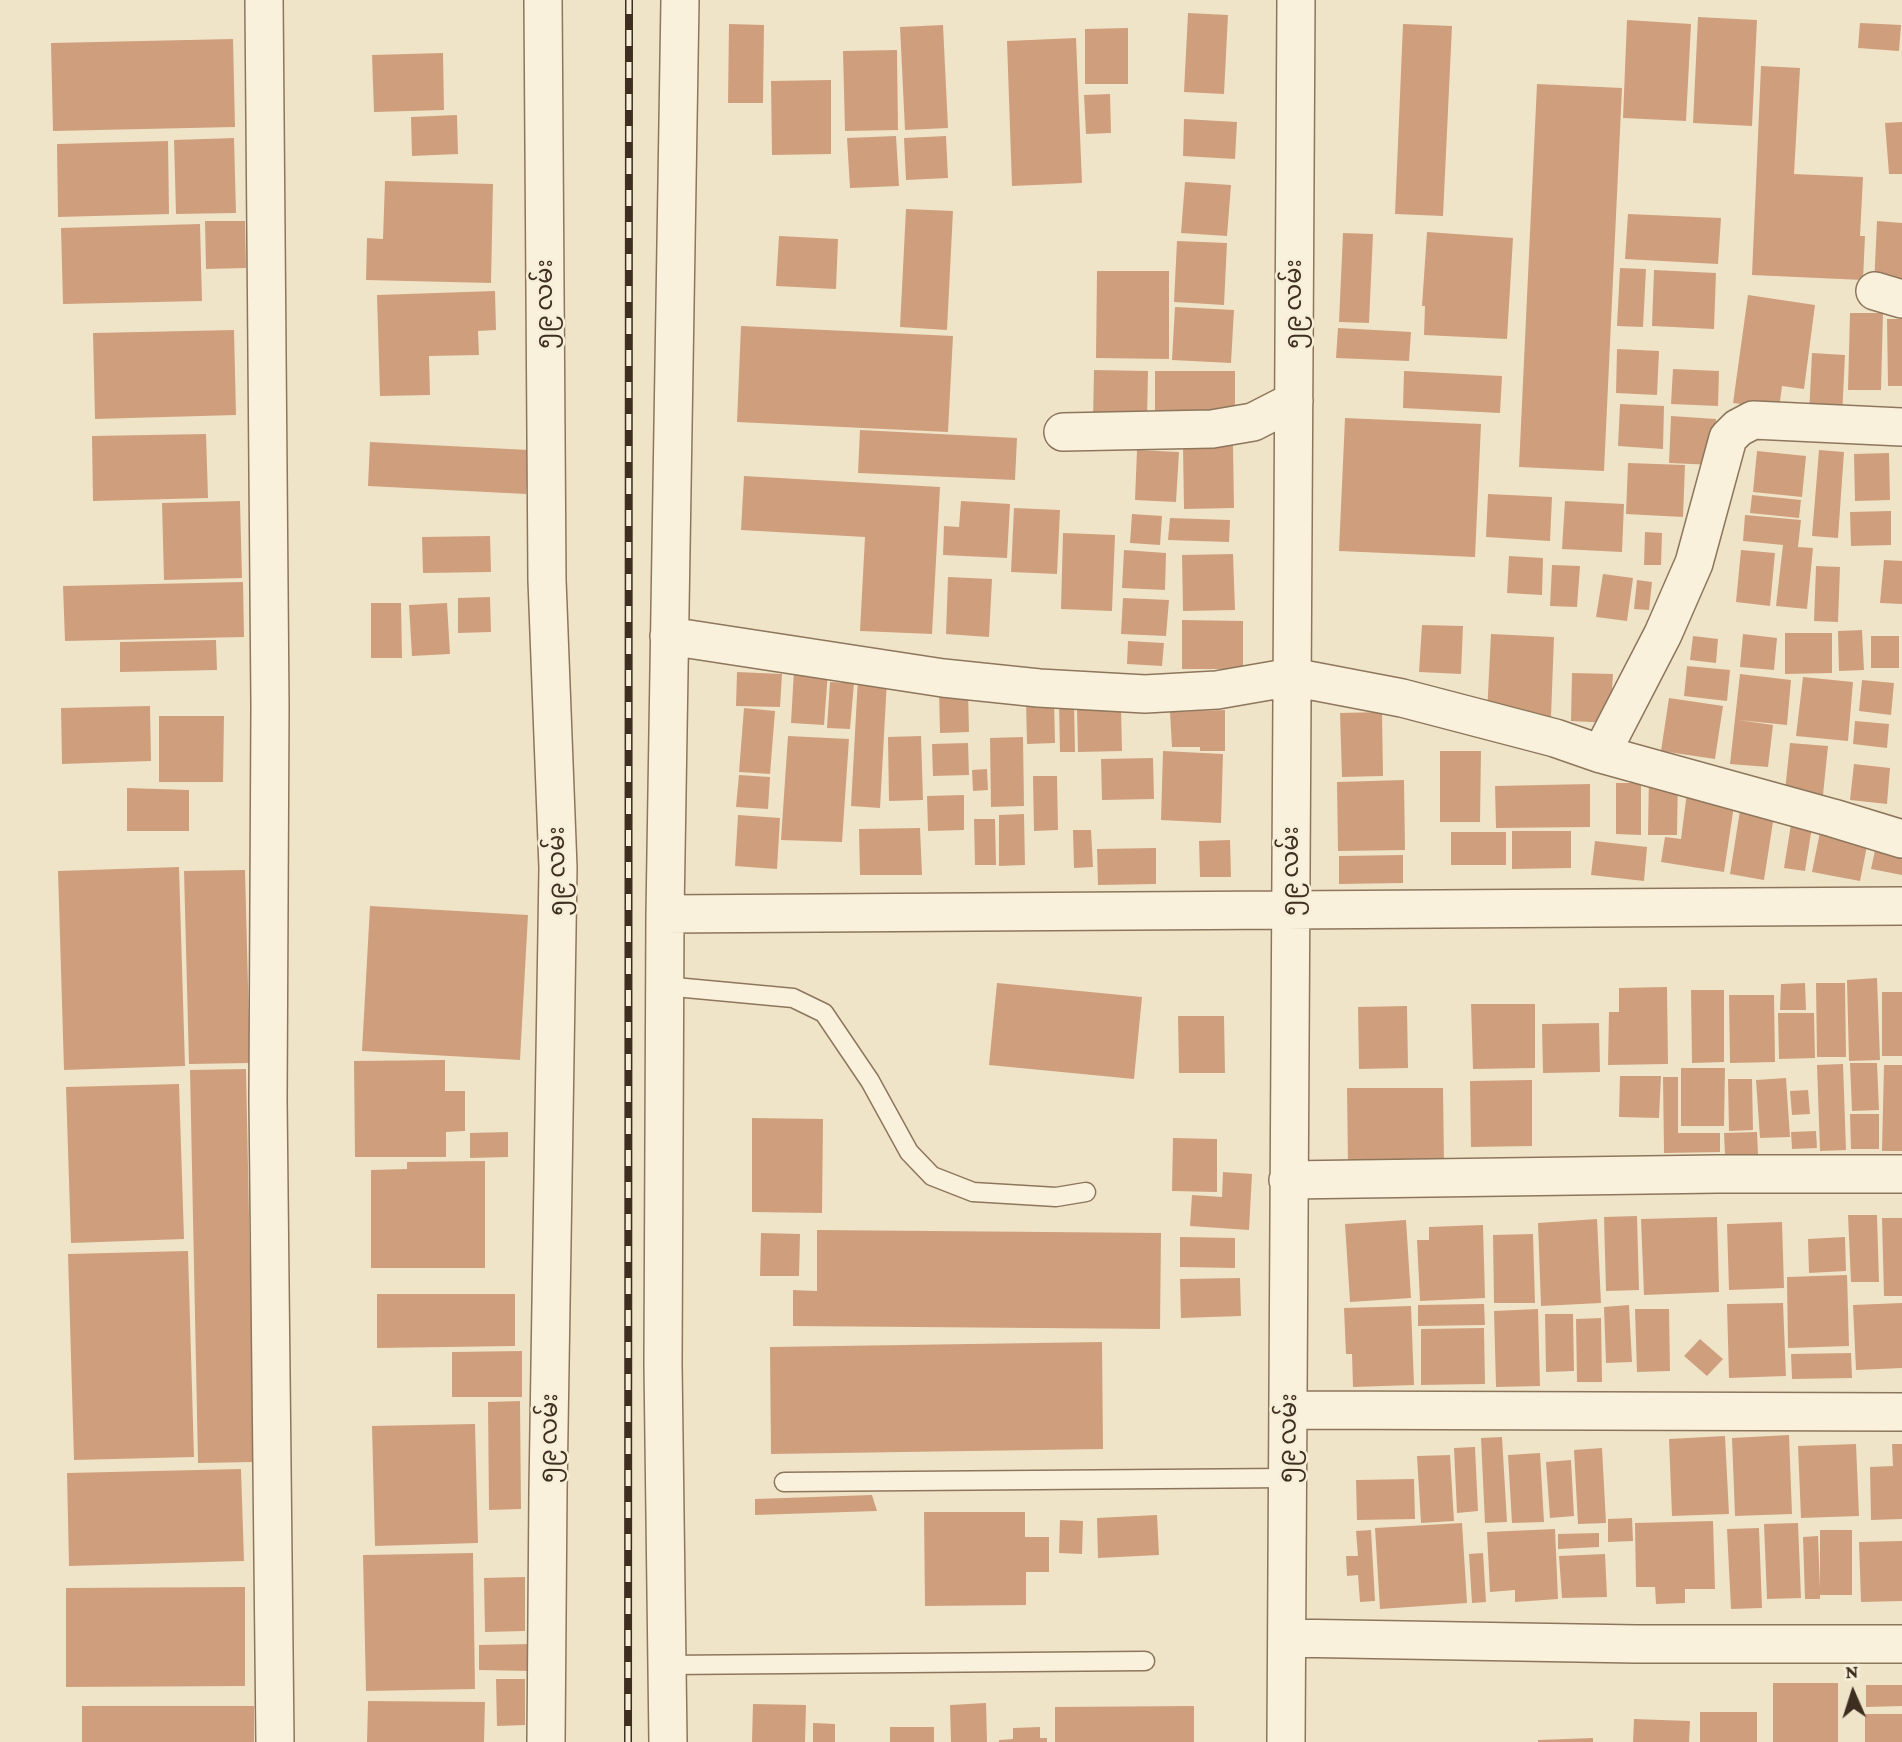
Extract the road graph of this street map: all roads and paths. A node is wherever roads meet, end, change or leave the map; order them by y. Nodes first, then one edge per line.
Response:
1 (264, 0) edge
2 (543, 0) edge
3 (680, 0) edge
4 (1296, 0) edge
5 (1294, 401) junction
6 (1902, 427) edge
7 (1063, 432) dead end
8 (669, 636) junction
9 (1292, 677) junction
10 (1601, 754) junction
11 (1902, 839) edge
12 (1902, 906) edge
13 (1291, 911) junction
14 (665, 914) junction
15 (664, 986) junction
16 (1902, 1174) edge
17 (1288, 1180) junction
18 (1086, 1192) dead end
19 (1289, 1410) junction
20 (1902, 1412) edge
21 (1287, 1478) junction
22 (784, 1482) dead end
23 (1287, 1638) junction
24 (1902, 1644) edge
25 (1145, 1661) dead end
26 (667, 1665) junction
27 (275, 1742) edge
28 (546, 1742) edge
29 (668, 1742) edge
30 (1286, 1742) edge

1 - 27 street
2 - 28 street, ၅၉ လမ်း
3 - 8 street
4 - 5 street, ၅၉ လမ်း
5 - 7 street
5 - 9 street, ၅၉ လမ်း
6 - 10 street
8 - 9 street
8 - 14 street
9 - 10 street
9 - 13 street, ၅၉ လမ်း
10 - 11 street
12 - 13 street
13 - 14 street
13 - 17 street, ၅၉ လမ်း
14 - 15 street
15 - 18 lane
15 - 26 street
16 - 17 street
17 - 19 street, ၅၉ လမ်း
19 - 20 street
19 - 21 street, ၅၉ လမ်း
21 - 22 lane
21 - 23 street, ၅၉ လမ်း
23 - 24 street
23 - 30 street, ၅၉ လမ်း
25 - 26 lane
26 - 29 street

